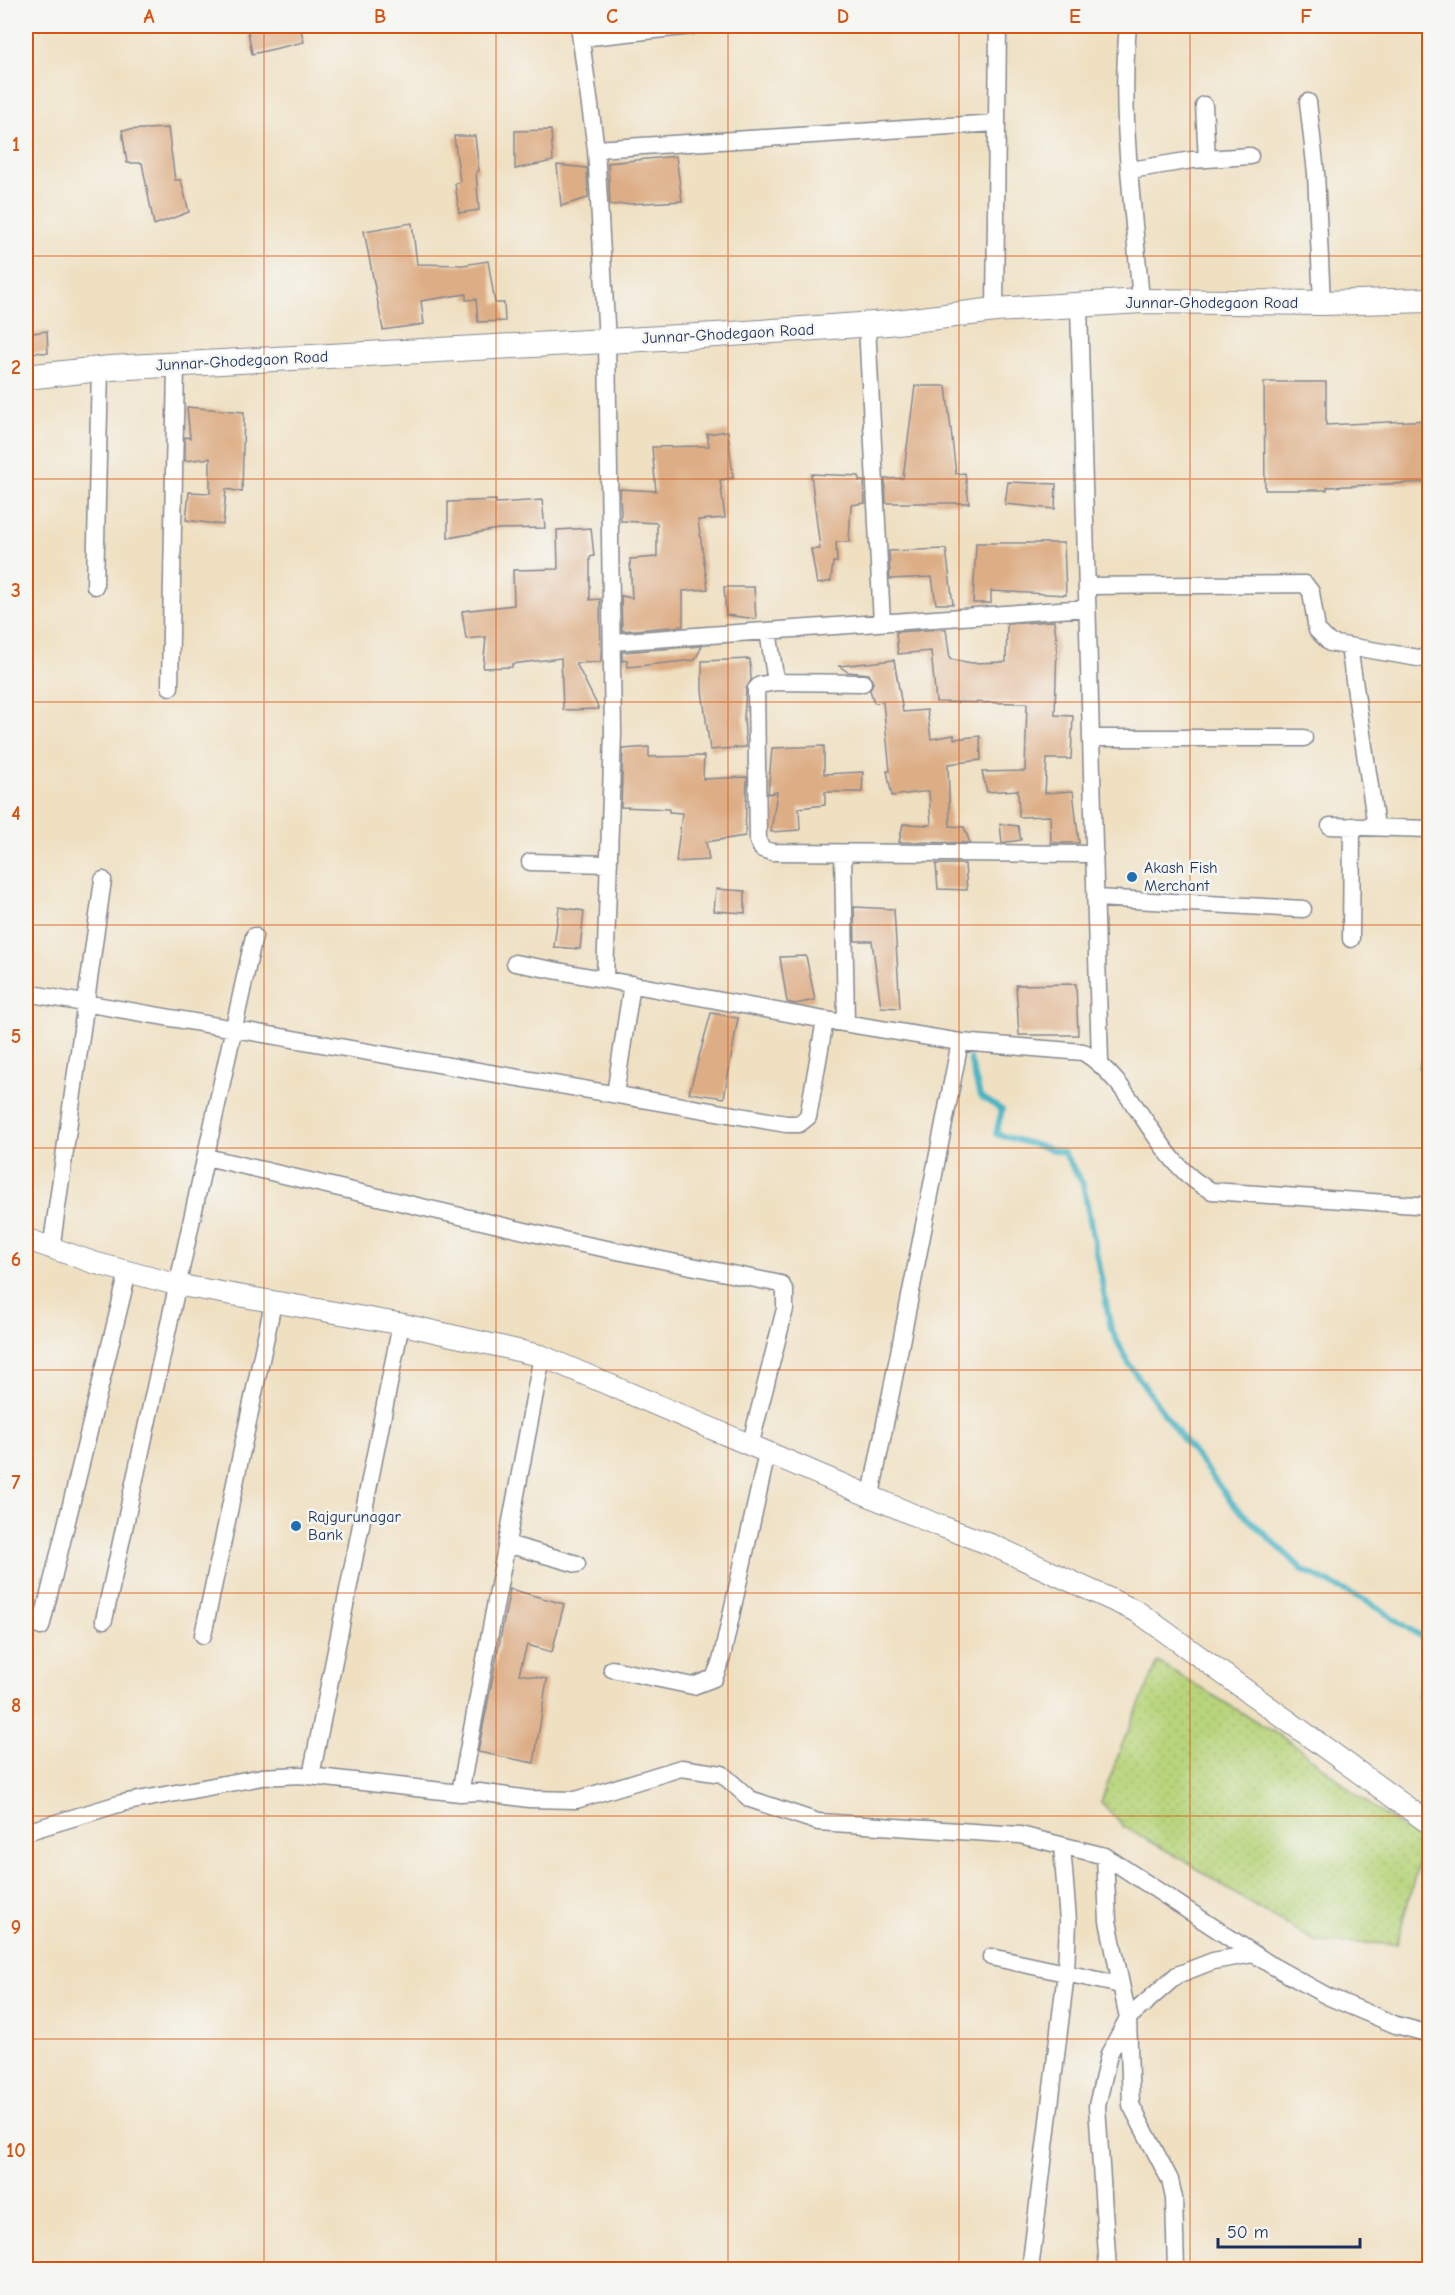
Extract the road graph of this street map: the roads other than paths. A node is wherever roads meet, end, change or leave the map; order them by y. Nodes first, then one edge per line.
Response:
1 (692, 26) edge
2 (998, 26) edge
3 (1128, 26) edge
4 (580, 32) edge
5 (1308, 102) dead end
6 (1204, 105) dead end
7 (996, 123) junction
8 (597, 149) junction
9 (1250, 156) dead end
10 (1207, 159) junction
11 (1131, 170) junction
12 (1430, 300) edge
13 (1141, 301) junction
14 (1322, 303) junction
15 (1079, 306) junction
16 (995, 310) junction
17 (867, 325) junction
18 (607, 341) junction
19 (176, 366) junction
20 (100, 369) junction
21 (26, 377) edge
22 (95, 586) dead end
23 (1087, 586) junction
24 (1087, 608) junction
25 (882, 623) junction
26 (768, 631) junction
27 (612, 642) junction
28 (1349, 647) junction
29 (1430, 660) edge
30 (776, 682) junction
31 (863, 683) dead end
32 (170, 687) dead end
33 (1091, 738) junction
34 (1304, 738) dead end
35 (1330, 826) dead end
36 (1352, 826) junction
37 (1376, 826) junction
38 (1430, 829) edge
39 (843, 853) junction
40 (1095, 854) junction
41 (530, 862) dead end
42 (609, 864) junction
43 (103, 880) dead end
44 (1096, 898) junction
45 (1303, 909) dead end
46 (254, 936) dead end
47 (1351, 939) dead end
48 (515, 963) dead end
49 (605, 979) junction
50 (632, 984) junction
51 (26, 993) edge
52 (85, 1002) junction
53 (825, 1020) junction
54 (846, 1023) junction
55 (234, 1029) junction
56 (960, 1042) junction
57 (1100, 1062) junction
58 (1430, 1063) edge
59 (1429, 1070) edge
60 (615, 1094) junction
61 (206, 1157) junction
62 (1430, 1206) edge
63 (26, 1239) edge
64 (51, 1250) junction
65 (128, 1272) junction
66 (178, 1285) junction
67 (273, 1303) junction
68 (401, 1324) junction
69 (542, 1356) junction
70 (758, 1450) junction
71 (872, 1496) junction
72 (507, 1544) junction
73 (577, 1564) dead end
74 (105, 1620) dead end
75 (41, 1627) dead end
76 (203, 1635) dead end
77 (612, 1669) dead end
78 (311, 1776) junction
79 (460, 1793) junction
80 (1430, 1824) edge
81 (26, 1832) edge
82 (1062, 1845) junction
83 (1105, 1856) junction
84 (1253, 1954) junction
85 (991, 1957) dead end
86 (1066, 1973) junction
87 (1121, 1984) junction
88 (1128, 2018) junction
89 (1430, 2034) edge
90 (1030, 2270) edge
91 (1108, 2270) edge
92 (1176, 2270) edge

1 - 4 street
2 - 7 street
3 - 11 street
4 - 8 street
5 - 14 street
6 - 10 street
7 - 8 street
7 - 16 street
8 - 18 street
9 - 10 street
10 - 11 street
11 - 13 street
12 - 14 main road, Junnar-Ghodegaon Road
13 - 14 main road, Junnar-Ghodegaon Road
13 - 15 main road, Junnar-Ghodegaon Road
15 - 16 main road, Junnar-Ghodegaon Road
15 - 23 street
16 - 17 main road, Junnar-Ghodegaon Road
17 - 18 main road, Junnar-Ghodegaon Road
17 - 25 street
18 - 19 main road, Junnar-Ghodegaon Road
18 - 27 street
19 - 20 main road, Junnar-Ghodegaon Road
19 - 32 street
20 - 21 main road, Junnar-Ghodegaon Road
20 - 22 street
23 - 24 street
23 - 28 street
24 - 25 street
24 - 33 street
25 - 26 street
26 - 27 street
26 - 30 street
27 - 42 street
28 - 29 street
28 - 37 street
30 - 31 street
30 - 39 street
33 - 34 street
33 - 40 street
35 - 36 street
36 - 37 street
36 - 47 street
37 - 38 street
39 - 40 street
39 - 54 street
40 - 44 street
41 - 42 street
42 - 49 street
43 - 52 street
44 - 45 street
44 - 57 street
46 - 55 street
48 - 49 street
49 - 50 street
50 - 53 street
50 - 60 street
51 - 52 street
52 - 55 street
52 - 64 street
53 - 54 street
53 - 60 street
54 - 56 street
55 - 60 street
55 - 61 street
56 - 57 street
56 - 71 street
57 - 62 street
58 - 59 street
61 - 66 street
61 - 70 street
63 - 64 street
64 - 65 street
65 - 66 street
65 - 75 street
66 - 67 street
66 - 74 street
67 - 68 street
67 - 76 street
68 - 69 street
68 - 78 street
69 - 70 street
69 - 72 street
70 - 71 street
70 - 77 street
71 - 80 street
72 - 73 street
72 - 79 street
78 - 79 street
78 - 81 street
79 - 82 street
82 - 83 street
82 - 86 street
83 - 84 street
83 - 87 street
84 - 88 street
84 - 89 street
85 - 86 street
86 - 87 street
86 - 90 street
87 - 88 street
88 - 91 street
88 - 92 street

